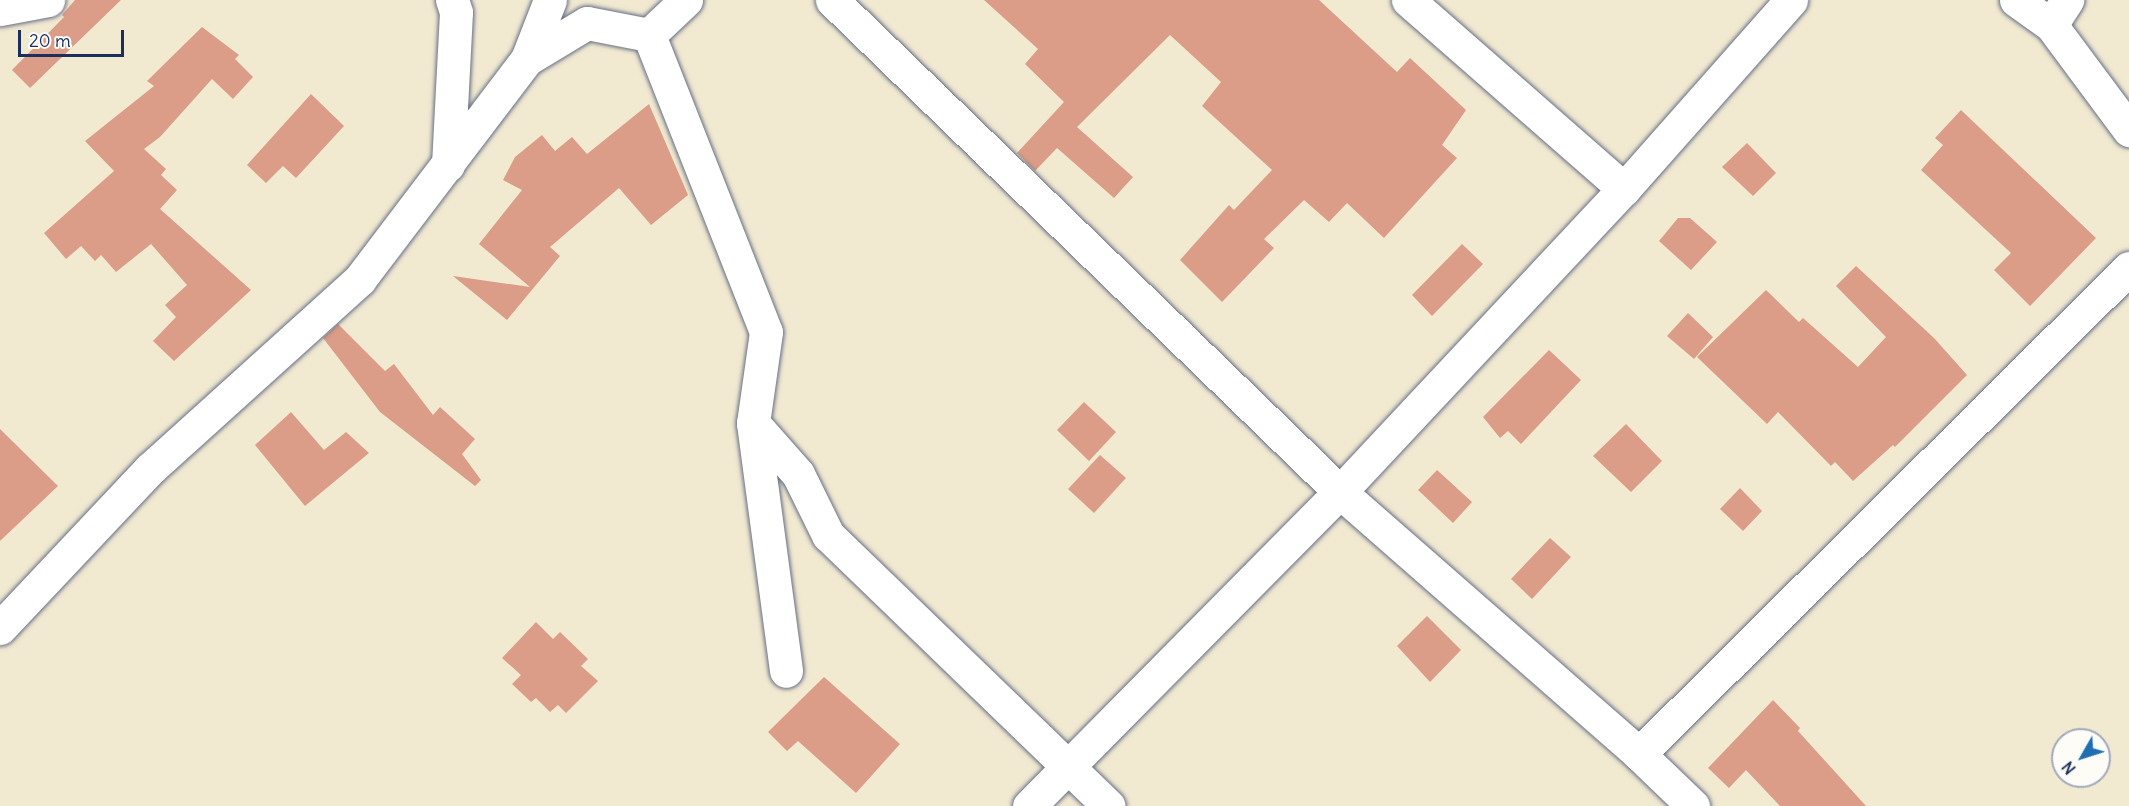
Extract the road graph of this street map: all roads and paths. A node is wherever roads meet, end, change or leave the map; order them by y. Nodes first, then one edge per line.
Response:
1 (48, 0) edge
2 (452, 0) edge
3 (550, 0) edge
4 (686, 0) edge
5 (832, 0) edge
6 (1408, 0) edge
7 (1791, 0) edge
8 (2016, 0) edge
9 (0, 9) edge
10 (2059, 13) edge
11 (650, 35) junction
12 (528, 59) junction
13 (2129, 130) edge
14 (448, 165) junction
15 (1624, 189) junction
16 (2129, 268) edge
17 (753, 423) junction
18 (1340, 492) junction
19 (0, 628) edge
20 (786, 671) dead end
21 (1639, 754) junction
22 (1069, 766) junction
23 (1029, 806) edge
24 (1109, 806) edge
25 (1693, 806) edge

1 - 9 street
2 - 14 street
3 - 12 street
4 - 11 street
5 - 18 street
6 - 15 street
7 - 15 street
8 - 10 street
10 - 13 street
11 - 12 street
11 - 17 street
12 - 14 street
14 - 19 street
15 - 18 street
16 - 21 street
17 - 20 street
17 - 22 street
18 - 21 street
18 - 22 street
21 - 25 street
22 - 23 street
22 - 24 street

